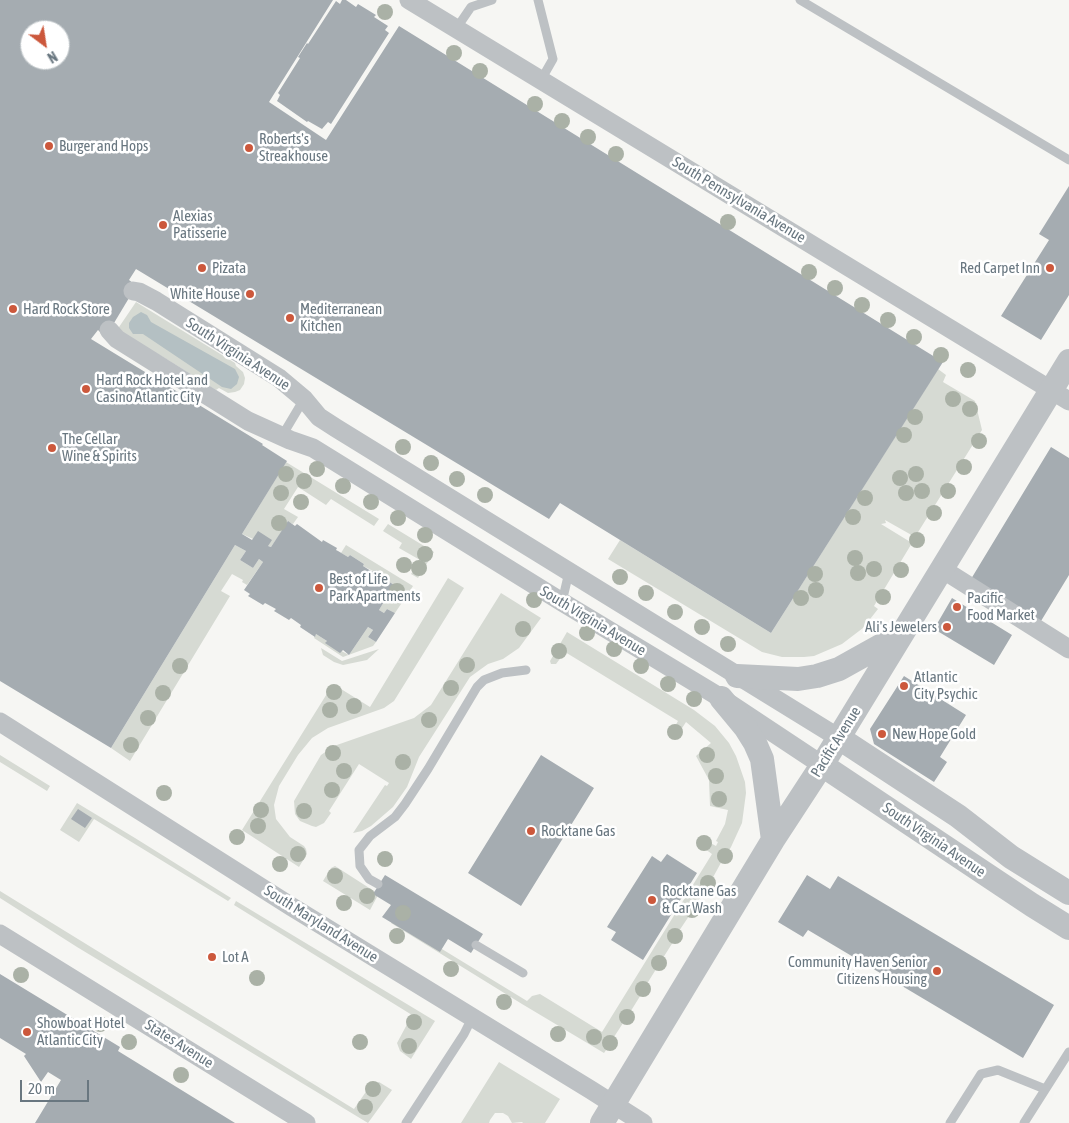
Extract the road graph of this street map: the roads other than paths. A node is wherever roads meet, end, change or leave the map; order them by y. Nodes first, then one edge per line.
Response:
1 (410, 0) edge
2 (492, 0) edge
3 (538, 0) edge
4 (800, 0) edge
5 (456, 28) junction
6 (541, 80) junction
7 (1069, 160) edge
8 (133, 291) dead end
9 (109, 330) dead end
10 (1069, 361) edge
11 (1060, 396) edge
12 (304, 399) junction
13 (282, 436) junction
14 (942, 569) junction
15 (569, 572) junction
16 (562, 602) junction
17 (903, 633) junction
18 (1069, 648) edge
19 (526, 670) dead end
20 (737, 676) junction
21 (721, 698) junction
22 (0, 722) edge
23 (839, 738) junction
24 (822, 765) junction
25 (774, 840) junction
26 (378, 884) dead end
27 (1069, 893) edge
28 (1069, 928) edge
29 (0, 934) edge
30 (476, 944) dead end
31 (523, 973) dead end
32 (479, 1022) junction
33 (1069, 1052) edge
34 (1046, 1089) junction
35 (607, 1114) edge
36 (306, 1123) edge
37 (406, 1123) edge
38 (643, 1123) edge
39 (950, 1123) edge
40 (1024, 1123) edge

1 - 5 street, South Pennsylvania Avenue
2 - 5 lane
3 - 6 lane
4 - 7 lane
5 - 6 street, South Pennsylvania Avenue
6 - 11 street, South Pennsylvania Avenue
8 - 12 street, South Virginia Avenue
9 - 13 street, South Virginia Avenue
10 - 11 street, Pacific Avenue
11 - 14 street, Pacific Avenue
12 - 13 lane
12 - 15 street, South Virginia Avenue
13 - 16 street, South Virginia Avenue
14 - 17 street, Pacific Avenue
14 - 18 street
15 - 16 lane
15 - 20 street, South Virginia Avenue
16 - 21 street, South Virginia Avenue
17 - 20 street
17 - 23 street, Pacific Avenue
19 - 26 lane
20 - 23 street, South Virginia Avenue
21 - 24 street, South Virginia Avenue
21 - 25 street
22 - 32 street, South Maryland Avenue
23 - 24 street, Pacific Avenue
23 - 27 street, South Virginia Avenue
24 - 25 street, Pacific Avenue
24 - 28 street, South Virginia Avenue
25 - 35 street, Pacific Avenue
29 - 36 street, States Avenue
30 - 31 lane
32 - 35 street, South Maryland Avenue
32 - 37 lane
33 - 34 lane
34 - 39 lane
34 - 40 lane
35 - 38 street, South Maryland Avenue

